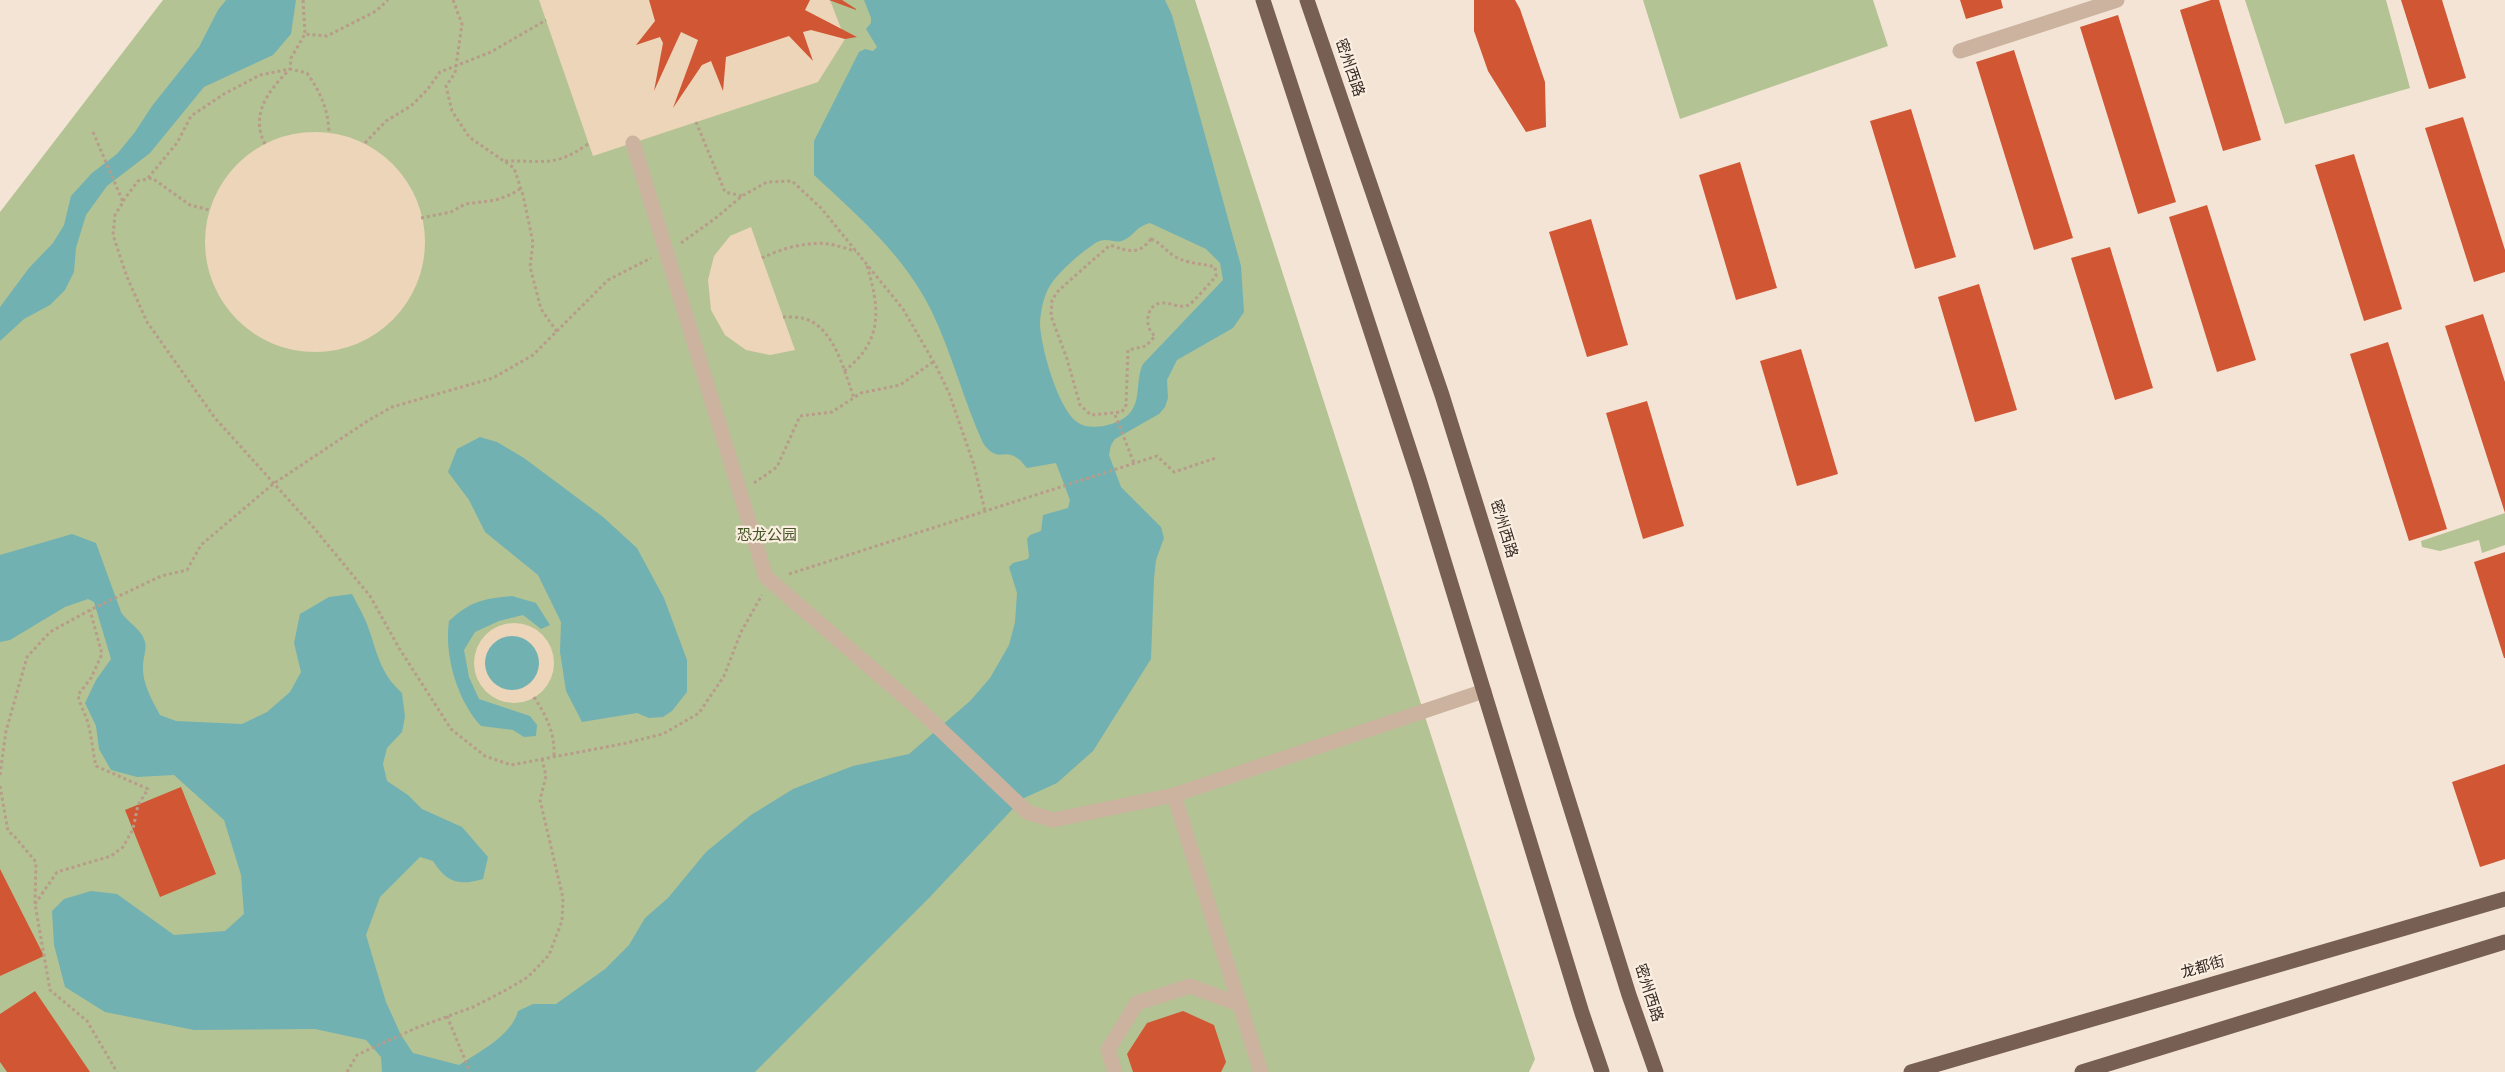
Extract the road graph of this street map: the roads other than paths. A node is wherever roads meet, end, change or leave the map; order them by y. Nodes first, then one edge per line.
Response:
1 (1263, 0) edge
2 (1306, 0) edge
3 (2116, 0) edge
4 (1960, 51) dead end
5 (633, 143) dead end
6 (1484, 691) junction
7 (1174, 795) junction
8 (2505, 899) edge
9 (2505, 942) edge
10 (1241, 1005) junction
11 (1258, 1070) edge
12 (1115, 1072) edge
13 (1602, 1072) edge
14 (1656, 1072) edge
15 (1911, 1072) edge
16 (2082, 1072) edge

1 - 6 main road
2 - 14 main road, 密州西路
3 - 4 street
5 - 7 street
6 - 7 street
6 - 13 main road
7 - 10 street
8 - 15 main road, 龙都街
9 - 16 main road
10 - 11 street
10 - 12 street

